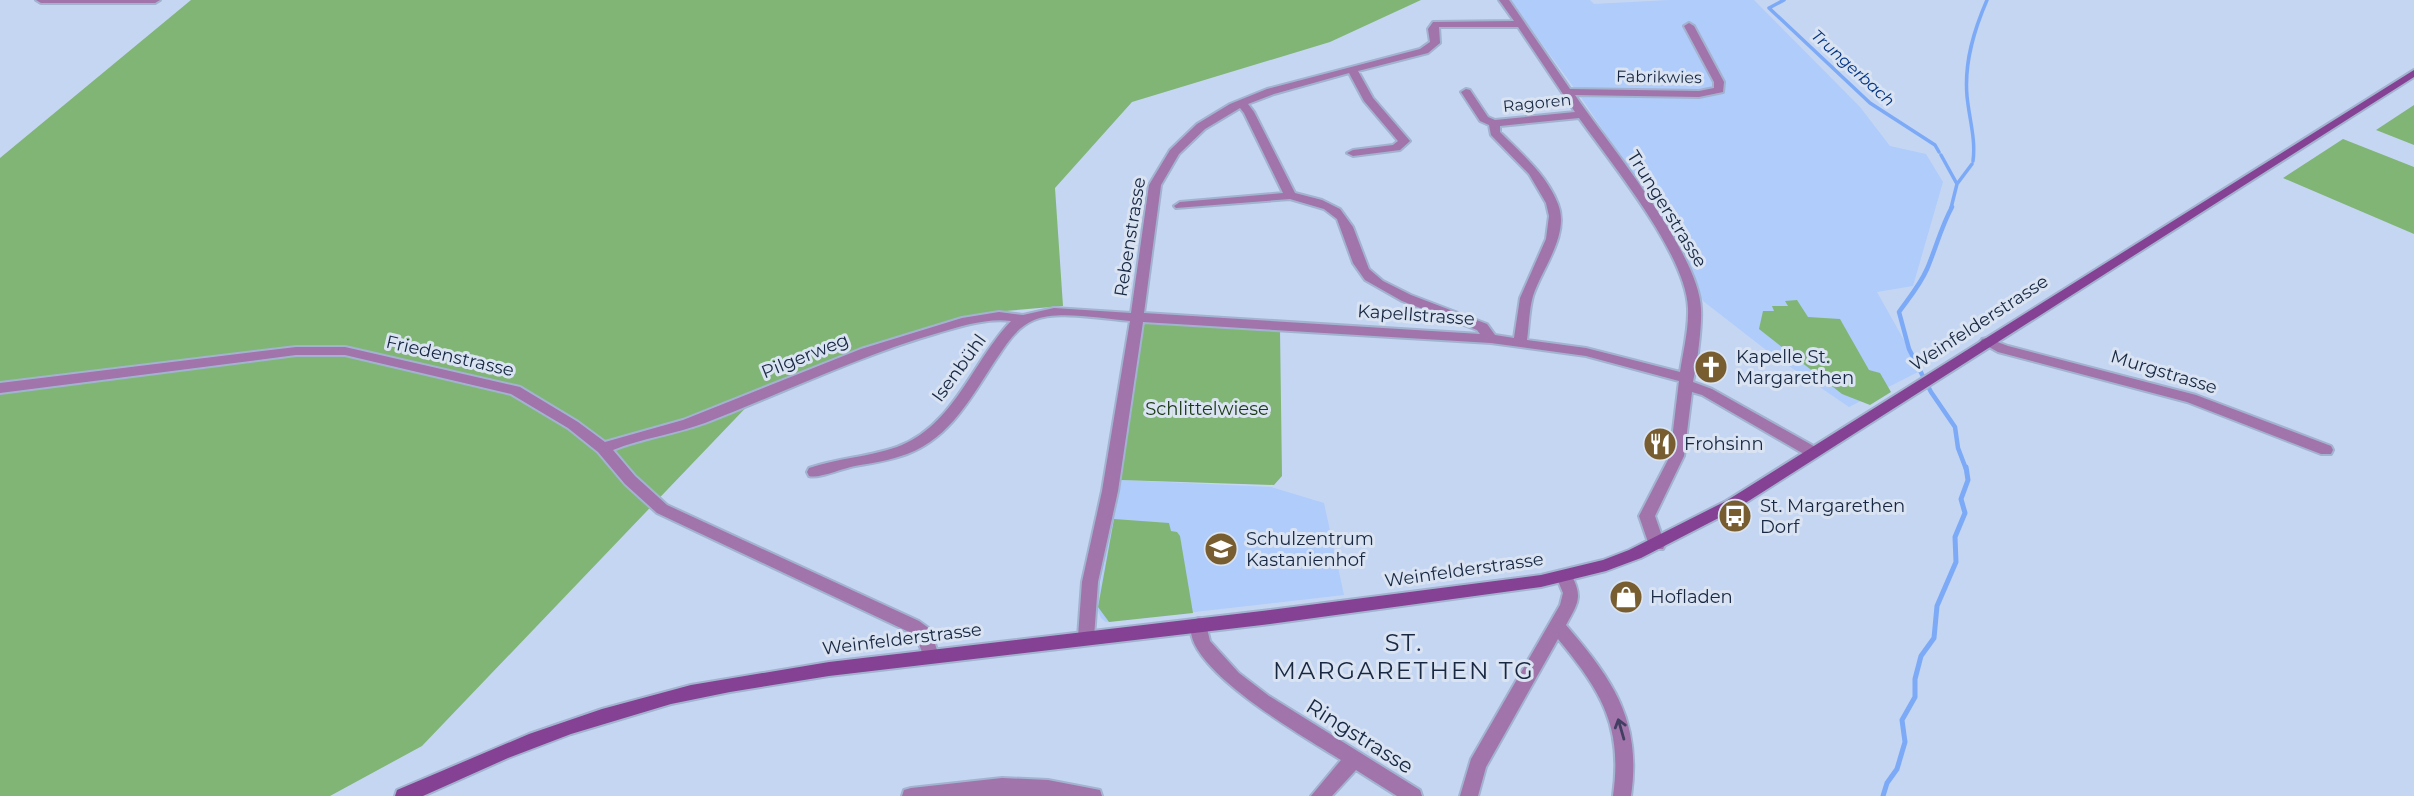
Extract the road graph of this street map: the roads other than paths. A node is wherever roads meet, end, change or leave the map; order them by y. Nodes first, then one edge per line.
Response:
1 (41, 0) edge
2 (155, 0) edge
3 (1504, 0) edge
4 (1521, 24) junction
5 (1689, 26) dead end
6 (1353, 70) junction
7 (2414, 73) edge
8 (1466, 92) dead end
9 (1569, 92) junction
10 (1241, 103) junction
11 (1583, 114) junction
12 (1494, 123) junction
13 (1353, 153) dead end
14 (1290, 196) junction
15 (1180, 206) dead end
16 (1138, 315) junction
17 (1024, 319) junction
18 (1491, 339) junction
19 (1520, 342) junction
20 (1987, 342) junction
21 (1688, 382) junction
22 (0, 388) edge
23 (603, 448) junction
24 (2326, 450) dead end
25 (1814, 453) junction
26 (814, 472) dead end
27 (1657, 545) junction
28 (1564, 576) junction
29 (1199, 625) junction
30 (1558, 627) junction
31 (1086, 637) junction
32 (931, 656) junction
33 (1354, 759) junction
34 (404, 796) edge
35 (911, 796) edge
36 (1093, 796) edge
37 (1320, 796) edge
38 (1413, 796) edge
39 (1469, 796) edge
40 (1622, 796) edge

1 - 2 street
3 - 4 street, Trungerstrasse
4 - 6 street, Rebenstrasse
4 - 9 street, Trungerstrasse
5 - 9 street, Fabrikwies
6 - 10 street, Rebenstrasse
6 - 13 street
7 - 20 main road, Weinfelderstrasse
8 - 12 street, Ragoren
9 - 11 street, Trungerstrasse
10 - 14 street
10 - 16 street, Rebenstrasse
11 - 12 street, Ragoren
11 - 21 street, Trungerstrasse
12 - 19 street, Ragoren
14 - 15 street
14 - 18 street
16 - 17 street
16 - 18 street, Kapellstrasse
16 - 31 street, Rebenstrasse
17 - 23 street, Pilgerweg
17 - 26 street, Isenbühl
18 - 19 street, Kapellstrasse
19 - 21 street, Kapellstrasse
20 - 24 street, Murgstrasse
20 - 25 main road, Weinfelderstrasse
21 - 25 street, Kapellstrasse
21 - 27 street, Trungerstrasse
22 - 23 street, Friedenstrasse
23 - 32 street, Friedenstrasse
25 - 27 main road, Weinfelderstrasse
27 - 28 main road, Weinfelderstrasse
28 - 29 main road, Weinfelderstrasse
28 - 30 street
29 - 31 main road, Weinfelderstrasse
29 - 33 street, Ringstrasse
30 - 39 street
40 -> 30 street
31 - 32 main road, Weinfelderstrasse
32 - 34 main road, Weinfelderstrasse
33 - 37 street
33 - 38 street, Ringstrasse
35 - 36 street

